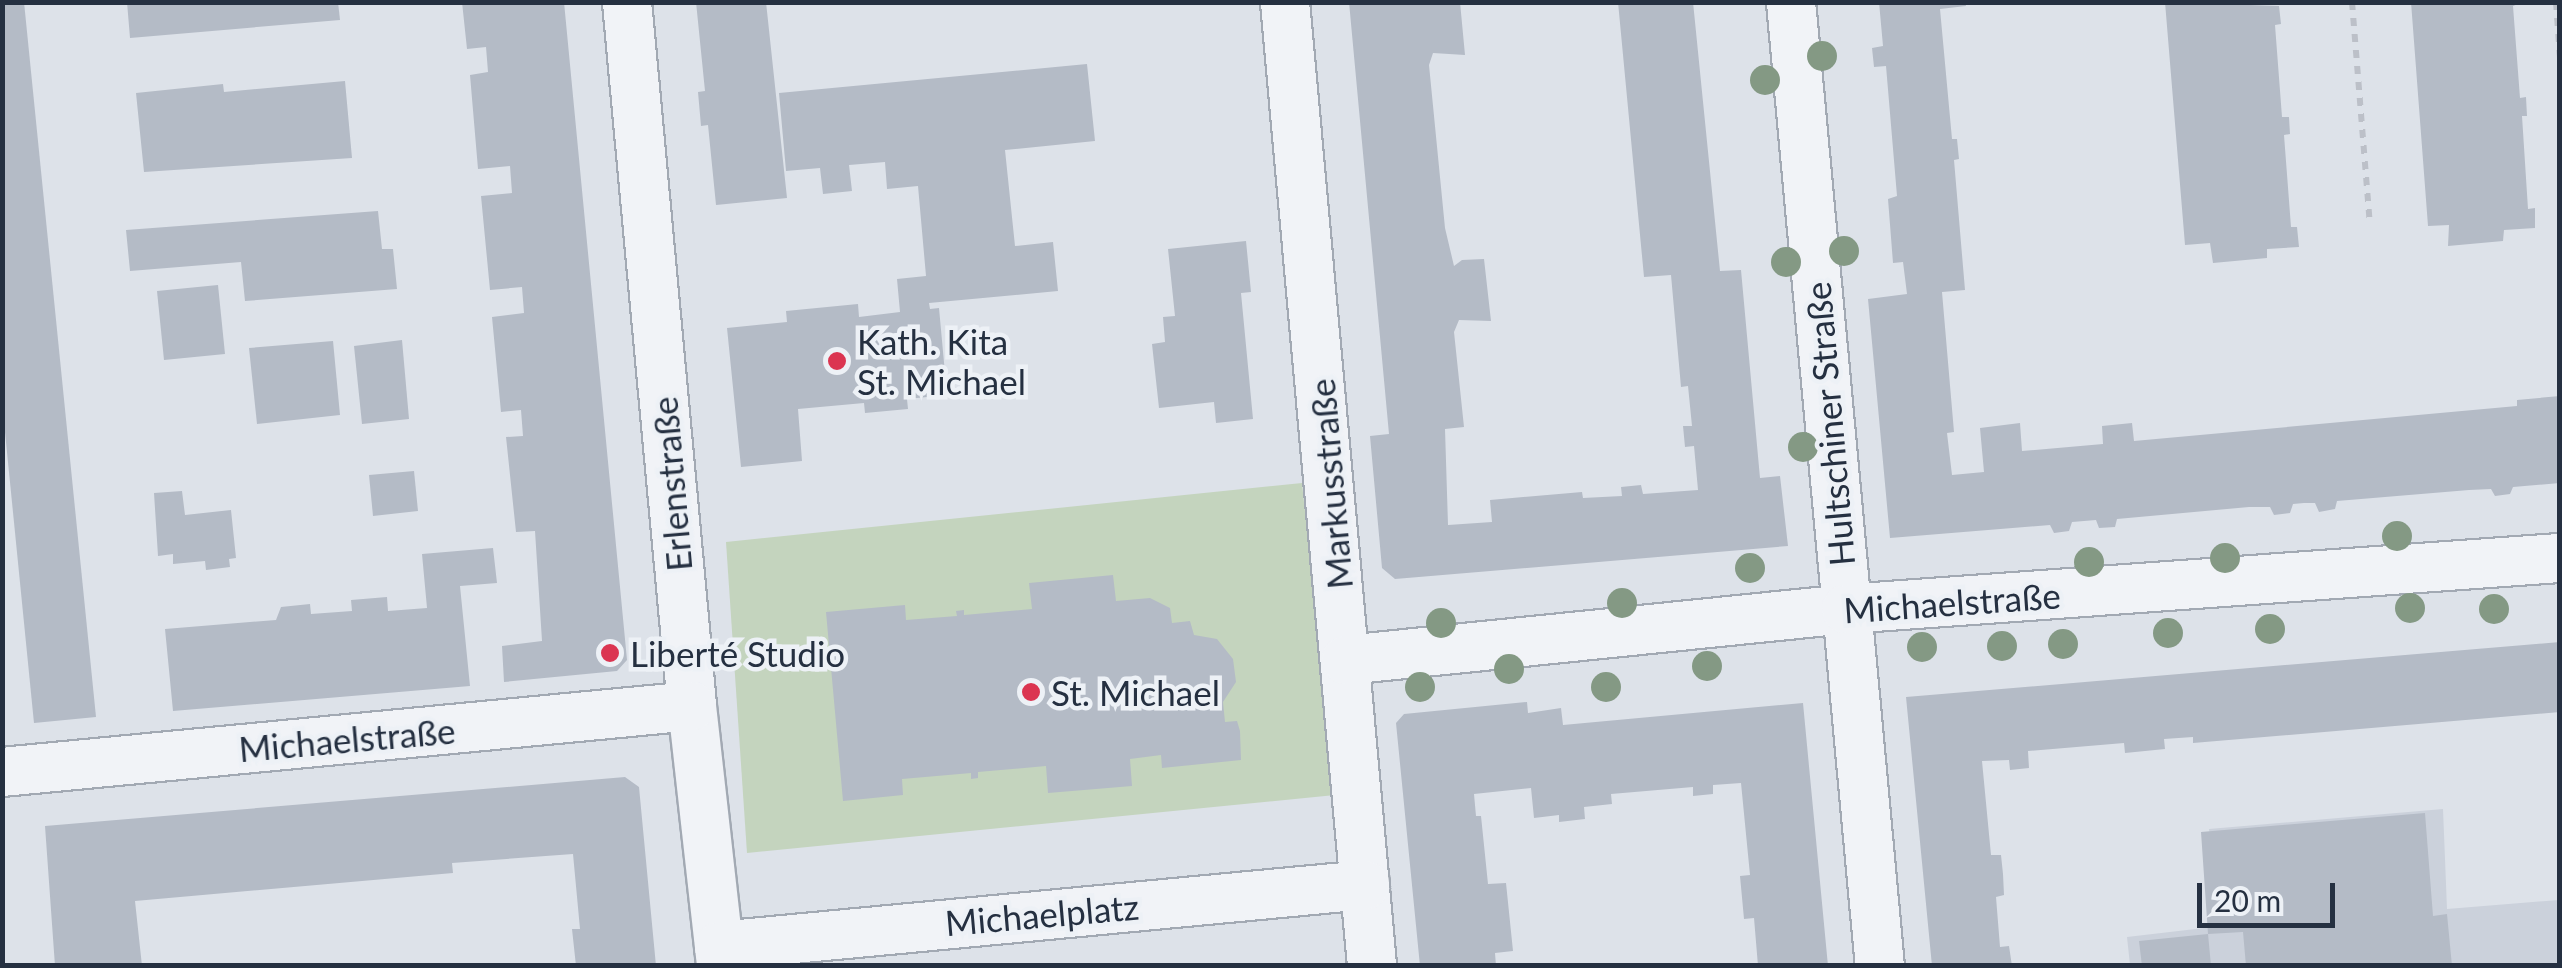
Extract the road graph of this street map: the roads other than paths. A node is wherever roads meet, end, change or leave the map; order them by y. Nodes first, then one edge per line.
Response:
1 (627, 2) edge
2 (1285, 2) edge
3 (1791, 2) edge
4 (2560, 558) edge
5 (1846, 609) junction
6 (1346, 660) junction
7 (692, 706) junction
8 (2, 772) edge
9 (1364, 885) junction
10 (720, 956) edge
11 (1372, 966) edge
12 (1880, 966) edge

1 - 7 street, Erlenstraße
2 - 6 street, Markusstraße
3 - 5 street, Hultschiner Straße
4 - 5 street, Michaelstraße
5 - 6 street, Michaelstraße
5 - 12 street, Hultschiner Straße
6 - 9 street, Markusstraße
7 - 8 street, Michaelstraße
7 - 10 street, Erlenstraße
9 - 10 street, Michaelplatz
9 - 11 street, Markusstraße

